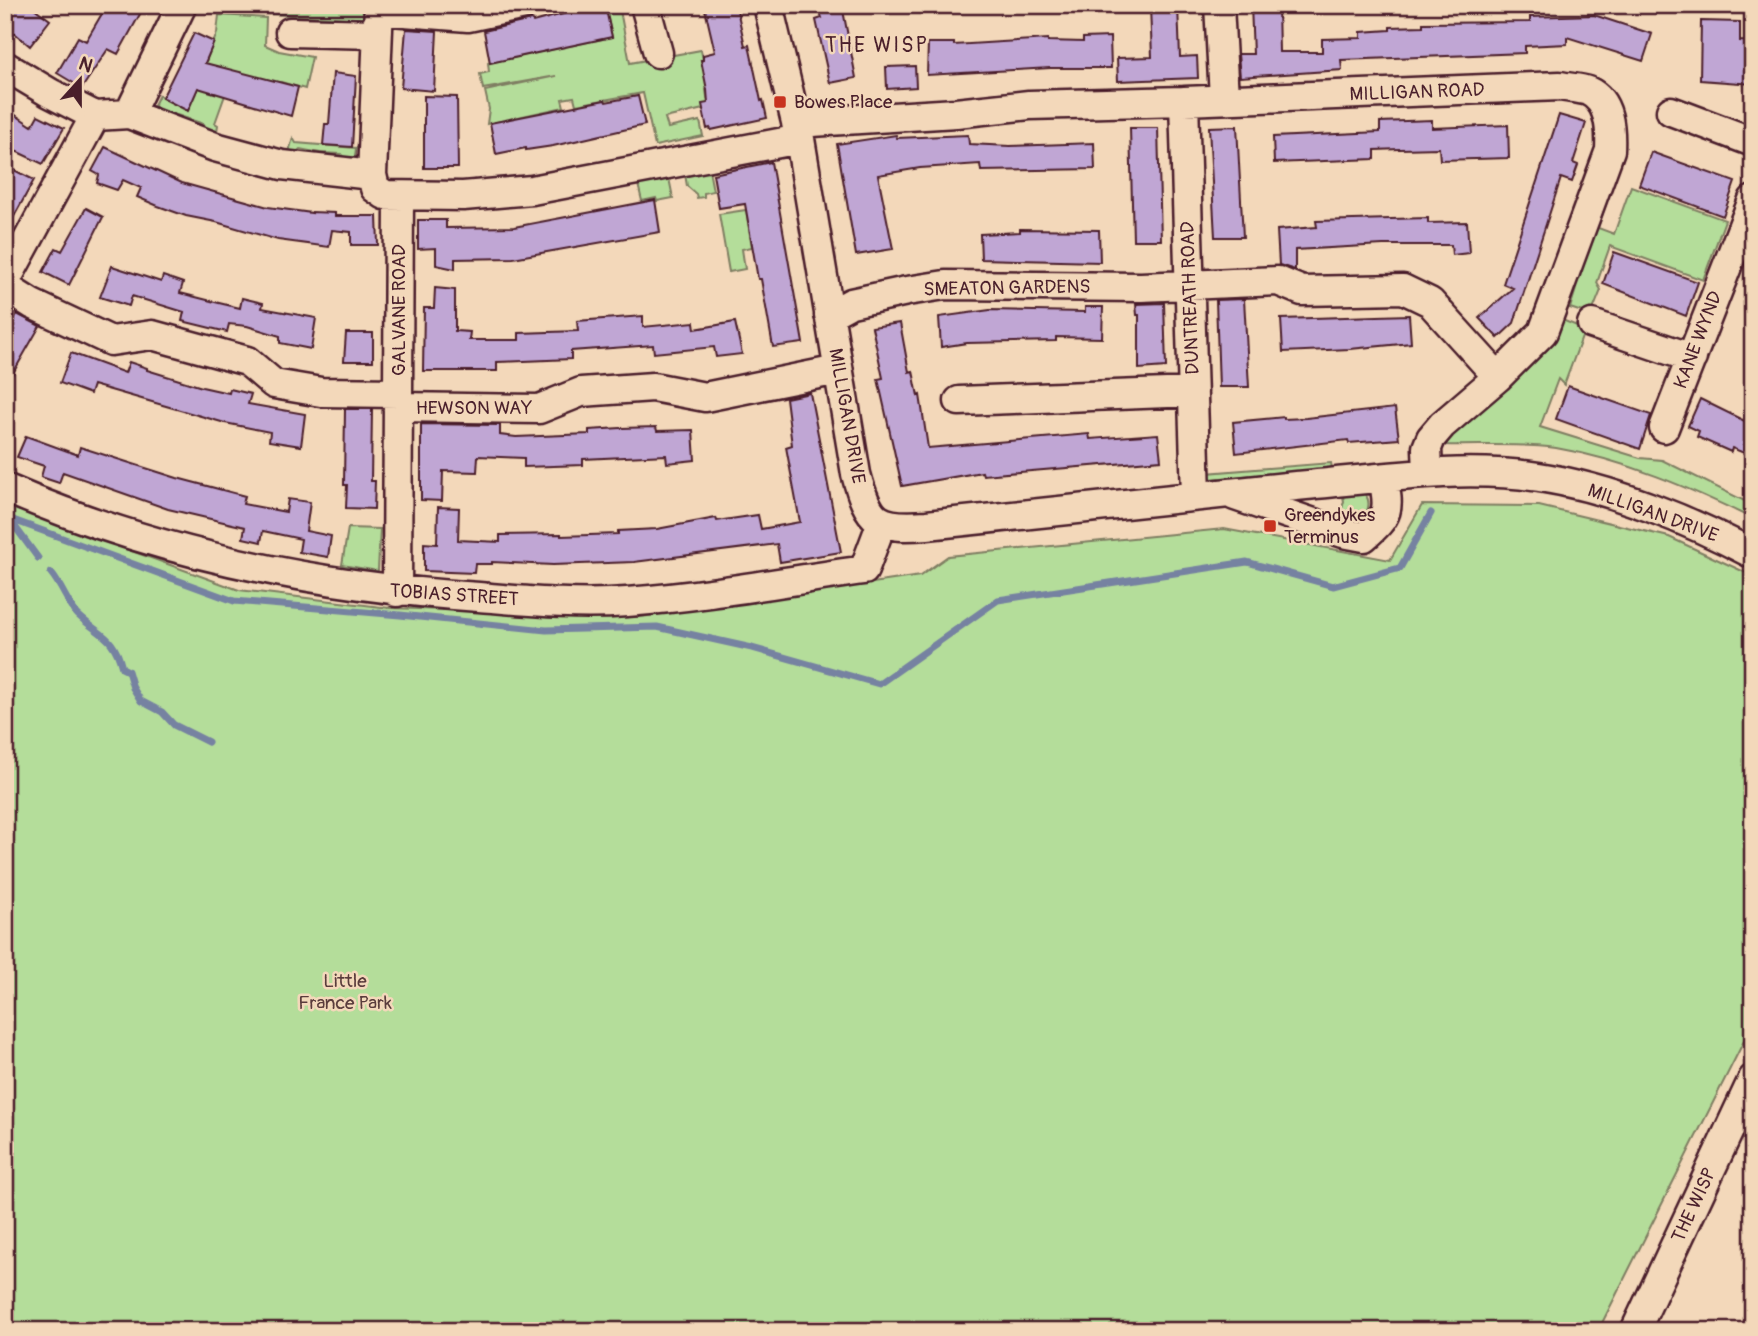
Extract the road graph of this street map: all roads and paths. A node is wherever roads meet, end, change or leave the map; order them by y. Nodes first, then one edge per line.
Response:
1 (182, 5) edge
2 (525, 5) edge
3 (645, 5) edge
4 (768, 5) edge
5 (1219, 5) edge
6 (378, 16) edge
7 (290, 32) dead end
8 (658, 53) dead end
9 (5, 66) edge
10 (1224, 98) junction
11 (1184, 101) junction
12 (1671, 111) dead end
13 (129, 114) junction
14 (95, 116) junction
15 (798, 131) junction
16 (1753, 142) edge
17 (372, 175) junction
18 (400, 197) junction
19 (1753, 200) edge
20 (1742, 256) edge
21 (1189, 283) junction
22 (5, 284) edge
23 (829, 314) junction
24 (1592, 324) dead end
25 (1692, 358) junction
26 (838, 370) junction
27 (1497, 377) junction
28 (1193, 392) junction
29 (398, 400) junction
30 (958, 401) dead end
31 (1664, 428) dead end
32 (1428, 473) junction
33 (1383, 478) junction
34 (5, 488) edge
35 (1226, 493) junction
36 (1196, 496) junction
37 (883, 522) junction
38 (1753, 554) edge
39 (397, 592) junction
40 (1753, 1079) edge
41 (1635, 1331) edge

1 - 13 street
2 - 6 street
3 - 8 street
4 - 15 street, MILLIGAN DRIVE
5 - 10 street
6 - 7 street
6 - 17 street
9 - 14 street
10 - 11 street, MILLIGAN ROAD
10 - 27 street, MILLIGAN ROAD
11 - 15 street, MILLIGAN ROAD
11 - 21 street, DUNTREATH ROAD
12 - 16 street
13 - 14 street
13 - 17 street
14 - 22 street
15 - 18 street
15 - 23 street, MILLIGAN DRIVE
17 - 18 street
18 - 29 street, GALVANE ROAD
19 - 20 street, KANE WYND
20 - 25 street, KANE WYND
21 - 23 street, SMEATON GARDENS
21 - 27 street, SMEATON GARDENS
21 - 28 street, DUNTREATH ROAD
22 - 29 street, HEWSON WAY
23 - 26 street, MILLIGAN DRIVE
24 - 25 street
25 - 31 street, KANE WYND
26 - 29 street, HEWSON WAY
26 - 37 street, MILLIGAN DRIVE
27 - 32 street, MILLIGAN ROAD
28 - 30 street
28 - 36 street, DUNTREATH ROAD
29 - 39 street, GALVANE ROAD
32 - 33 street, MILLIGAN DRIVE
32 - 38 street, MILLIGAN DRIVE
33 - 35 street, MILLIGAN DRIVE
33 - 35 street
34 - 39 street, TOBIAS STREET
35 - 36 street
36 - 37 street
37 - 39 street, TOBIAS STREET
40 - 41 street, THE WISP

